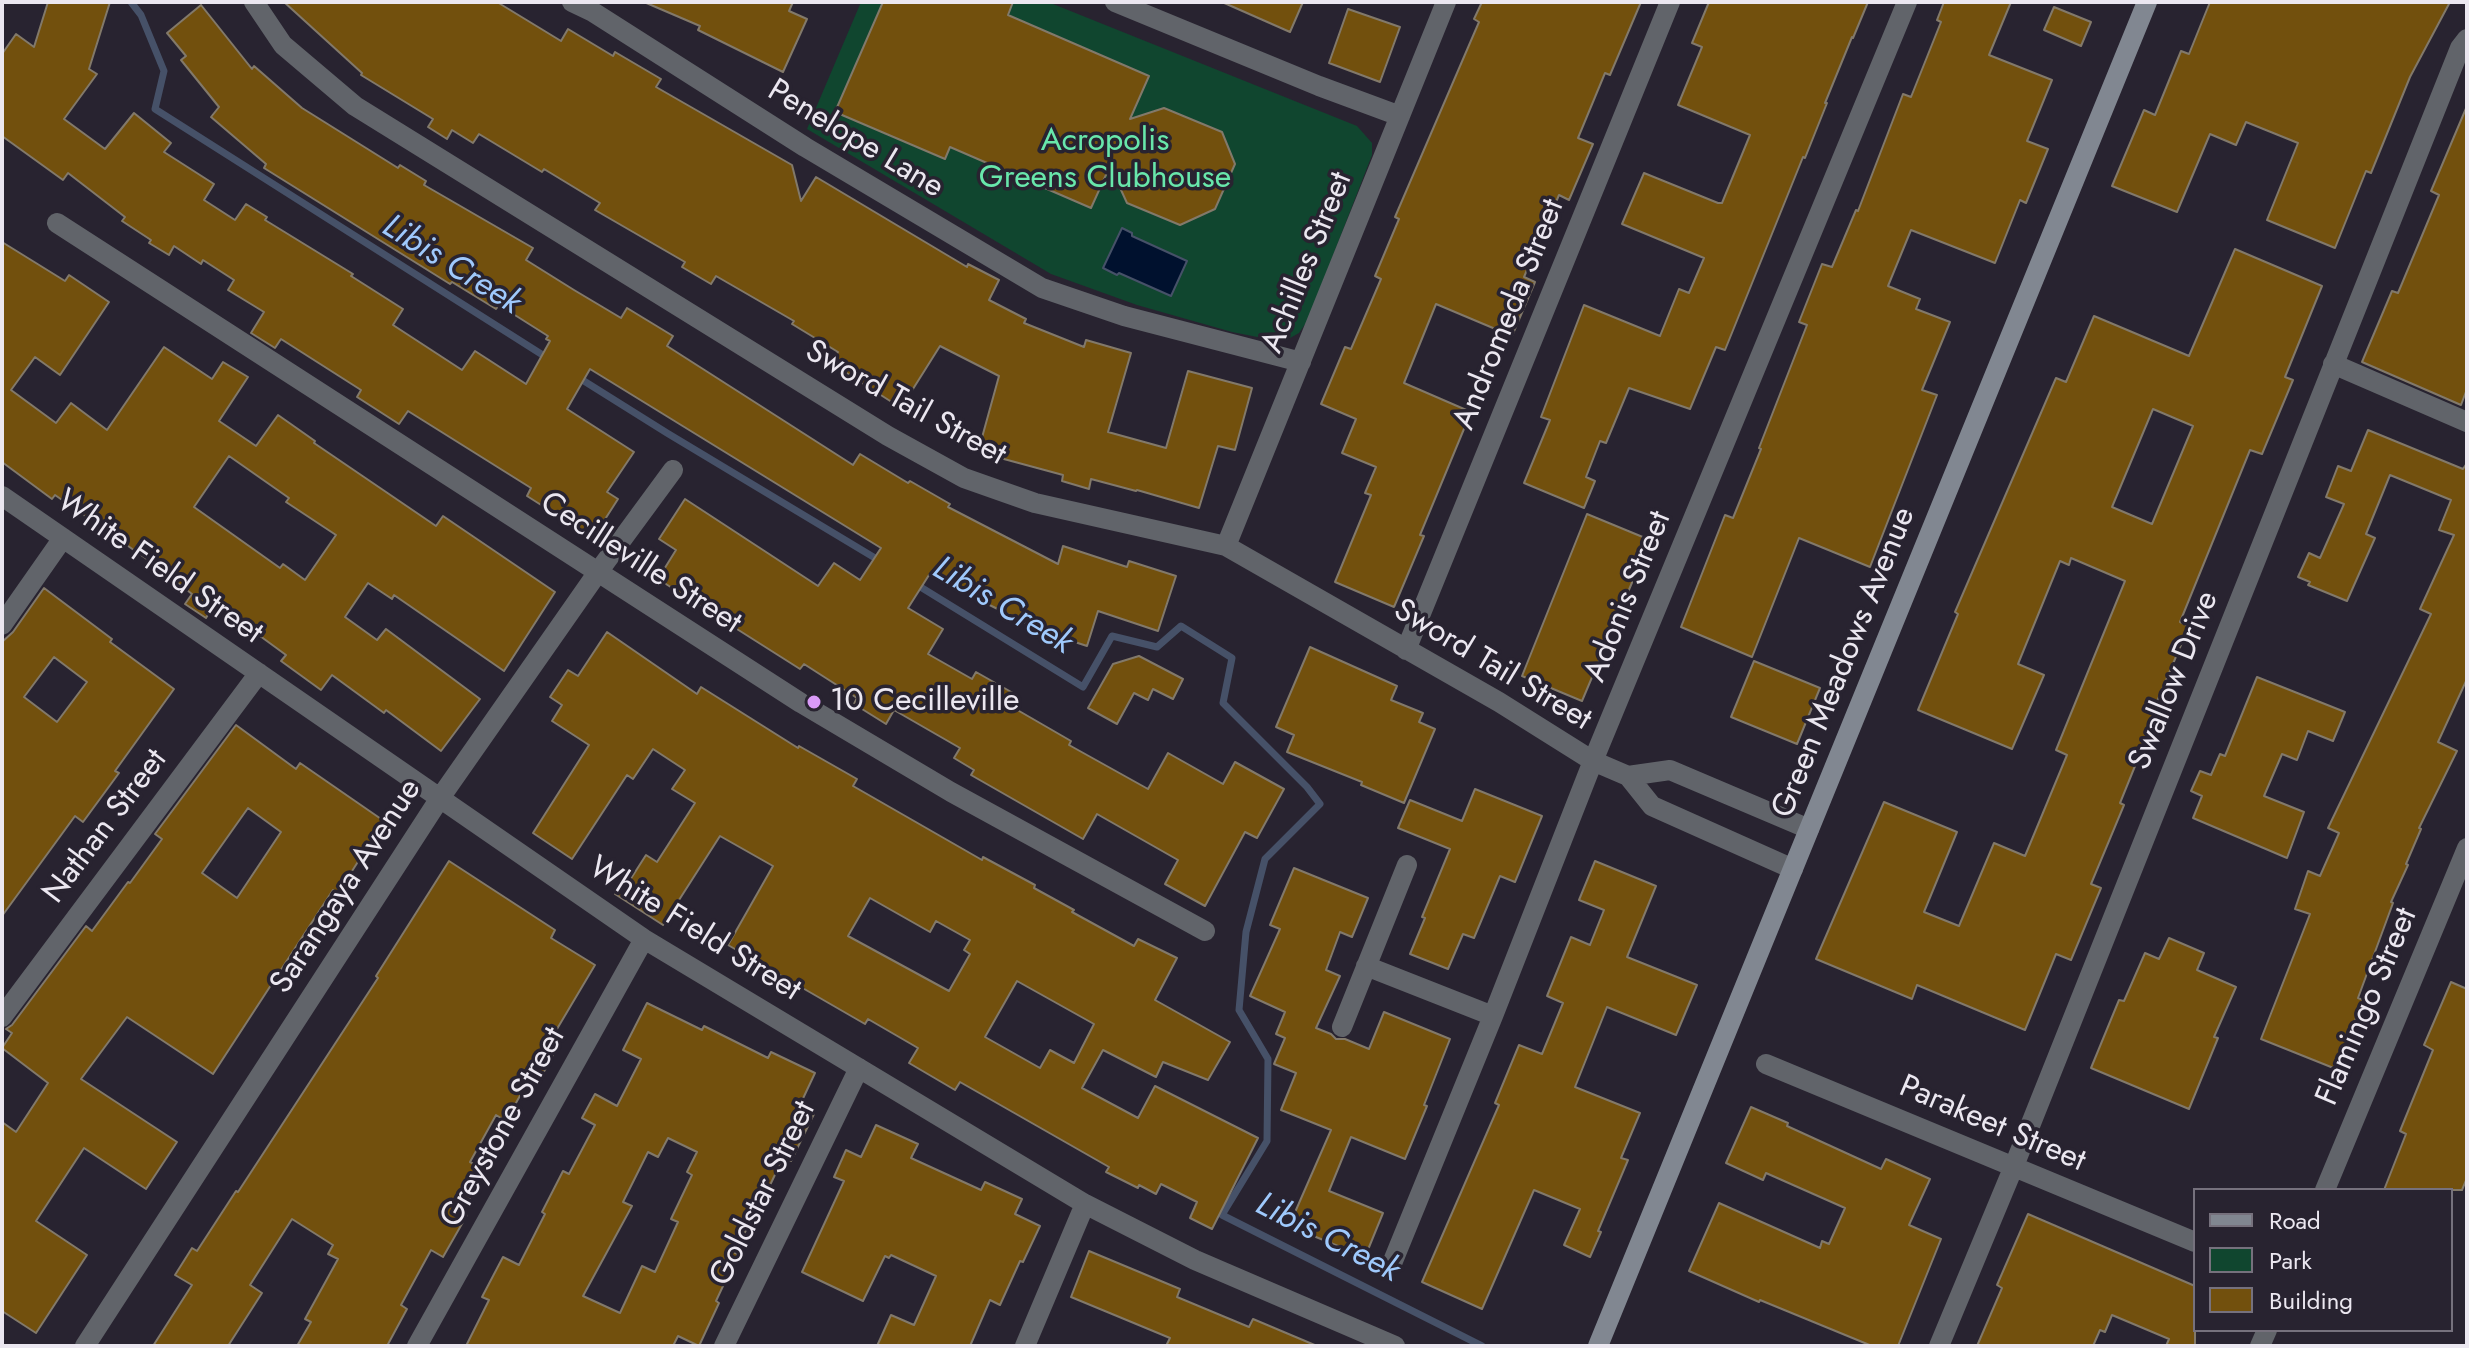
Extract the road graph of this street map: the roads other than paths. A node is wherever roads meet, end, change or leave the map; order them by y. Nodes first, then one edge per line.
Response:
1 (254, 2) edge
2 (572, 2) edge
3 (1115, 2) edge
4 (1446, 2) edge
5 (1670, 2) edge
6 (1907, 2) edge
7 (2147, 2) edge
8 (2467, 39) edge
9 (1400, 116) junction
10 (57, 223) dead end
11 (1301, 362) junction
12 (2333, 364) junction
13 (2467, 422) edge
14 (673, 470) dead end
15 (2, 496) edge
16 (63, 538) junction
17 (1226, 546) junction
18 (598, 572) junction
19 (2, 625) edge
20 (1406, 650) junction
21 (259, 673) junction
22 (1593, 761) junction
23 (1628, 776) junction
24 (440, 798) junction
25 (1809, 829) junction
26 (2467, 848) edge
27 (1407, 865) dead end
28 (1793, 869) junction
29 (1205, 931) dead end
30 (644, 939) junction
31 (1366, 966) junction
32 (1493, 1016) junction
33 (2, 1017) edge
34 (1342, 1027) dead end
35 (1766, 1064) dead end
36 (859, 1068) junction
37 (2014, 1166) junction
38 (2326, 1188) edge
39 (1085, 1204) junction
40 (2193, 1241) edge
41 (1393, 1261) dead end
42 (85, 1346) edge
43 (417, 1346) edge
44 (724, 1346) edge
45 (1025, 1346) edge
46 (1395, 1346) edge
47 (1598, 1346) edge
48 (1939, 1346) edge

1 - 17 street, Sword Tail Street
2 - 11 street, Penelope Lane
3 - 9 street
4 - 9 street, Achilles Street
5 - 20 street, Andromeda Street
6 - 22 street, Adonis Street
7 - 25 street, Green Meadows Avenue
8 - 12 street, Swallow Drive
9 - 11 street, Achilles Street
10 - 18 street, Cecilleville Street
11 - 17 street, Achilles Street
12 - 13 street
12 - 37 street, Swallow Drive
14 - 18 street, Sarangaya Avenue
15 - 16 street, White Field Street
16 - 19 street
16 - 21 street, White Field Street
17 - 20 street, Sword Tail Street
18 - 24 street, Sarangaya Avenue
18 - 29 street, Cecilleville Street
20 - 22 street, Sword Tail Street
21 - 24 street, White Field Street
21 - 33 street, Nathan Street
22 - 23 street, Sword Tail Street
22 - 32 street, Adonis Street
23 - 25 street
23 - 28 street, Sword Tail Street
24 - 30 street, White Field Street
24 - 42 street, Sarangaya Avenue
25 - 28 street, Green Meadows Avenue
26 - 38 street, Flamingo Street
27 - 31 street
28 - 47 street, Green Meadows Avenue
30 - 36 street, White Field Street
30 - 43 street, Greystone Street
31 - 32 street
31 - 34 street
32 - 41 street, Adonis Street
35 - 37 street, Parakeet Street
36 - 39 street, White Field Street
36 - 44 street, Goldstar Street
37 - 40 street, Parakeet Street
37 - 48 street, Swallow Drive
39 - 45 street
39 - 46 street, White Field Street

